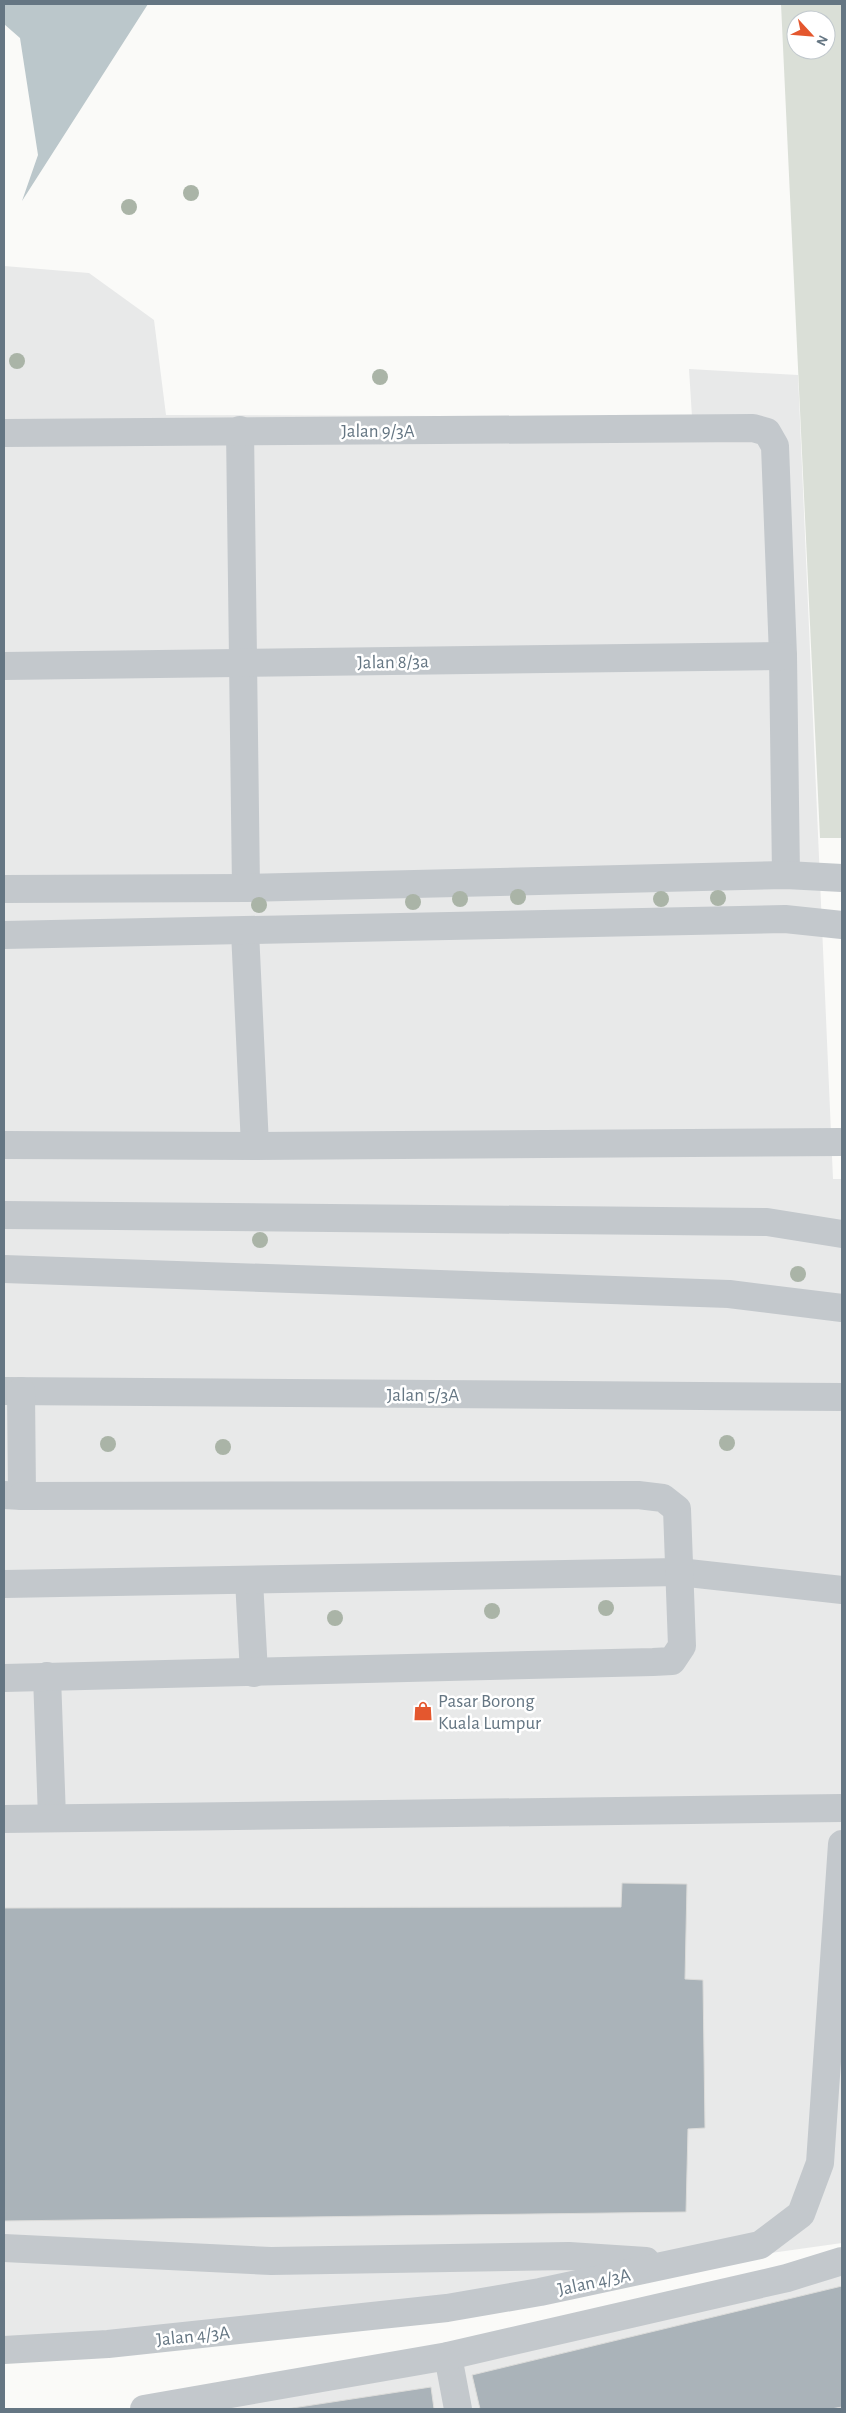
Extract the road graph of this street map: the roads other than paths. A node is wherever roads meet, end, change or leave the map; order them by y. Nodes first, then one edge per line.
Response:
1 (240, 430) junction
2 (4, 432) edge
3 (783, 656) junction
4 (243, 663) junction
5 (4, 666) edge
6 (786, 875) junction
7 (842, 878) edge
8 (246, 888) junction
9 (4, 889) edge
10 (842, 926) edge
11 (245, 930) junction
12 (4, 936) edge
13 (842, 1142) edge
14 (4, 1145) edge
15 (255, 1146) junction
16 (4, 1214) edge
17 (842, 1234) edge
18 (4, 1269) edge
19 (842, 1308) edge
20 (13, 1391) edge
21 (842, 1397) edge
22 (13, 1496) edge
23 (679, 1572) junction
24 (249, 1580) junction
25 (4, 1584) edge
26 (842, 1590) edge
27 (254, 1673) junction
28 (46, 1676) junction
29 (4, 1678) edge
30 (842, 1808) edge
31 (52, 1818) junction
32 (4, 1819) edge
33 (842, 1844) edge
34 (4, 2248) edge
35 (842, 2261) edge
36 (680, 2263) junction
37 (4, 2342) edge
38 (4, 2350) edge
39 (448, 2356) junction
40 (144, 2409) edge
41 (458, 2409) edge

1 - 2 street, Jalan 9/3A
1 - 3 street, Jalan 9/3A
1 - 4 street
3 - 4 street, Jalan 8/3a
3 - 6 street
4 - 5 street, Jalan 8/3a
4 - 8 street
6 - 7 street
6 - 8 street
8 - 9 street
10 - 11 street
11 - 12 street
11 - 15 street
13 - 15 street
14 - 15 street
16 - 17 street
18 - 19 street
20 - 21 street, Jalan 5/3A
20 - 22 street
22 - 23 street
23 - 24 street
23 - 26 street
23 - 27 street
24 - 25 street
24 - 27 street
27 - 28 street
28 - 29 street
28 - 31 street
30 - 31 street
31 - 32 street
33 - 36 street, Jalan 4/3A
34 - 36 street
35 - 39 street
36 - 38 street, Jalan 4/3A
37 - 38 street
39 - 40 street
39 - 41 street

